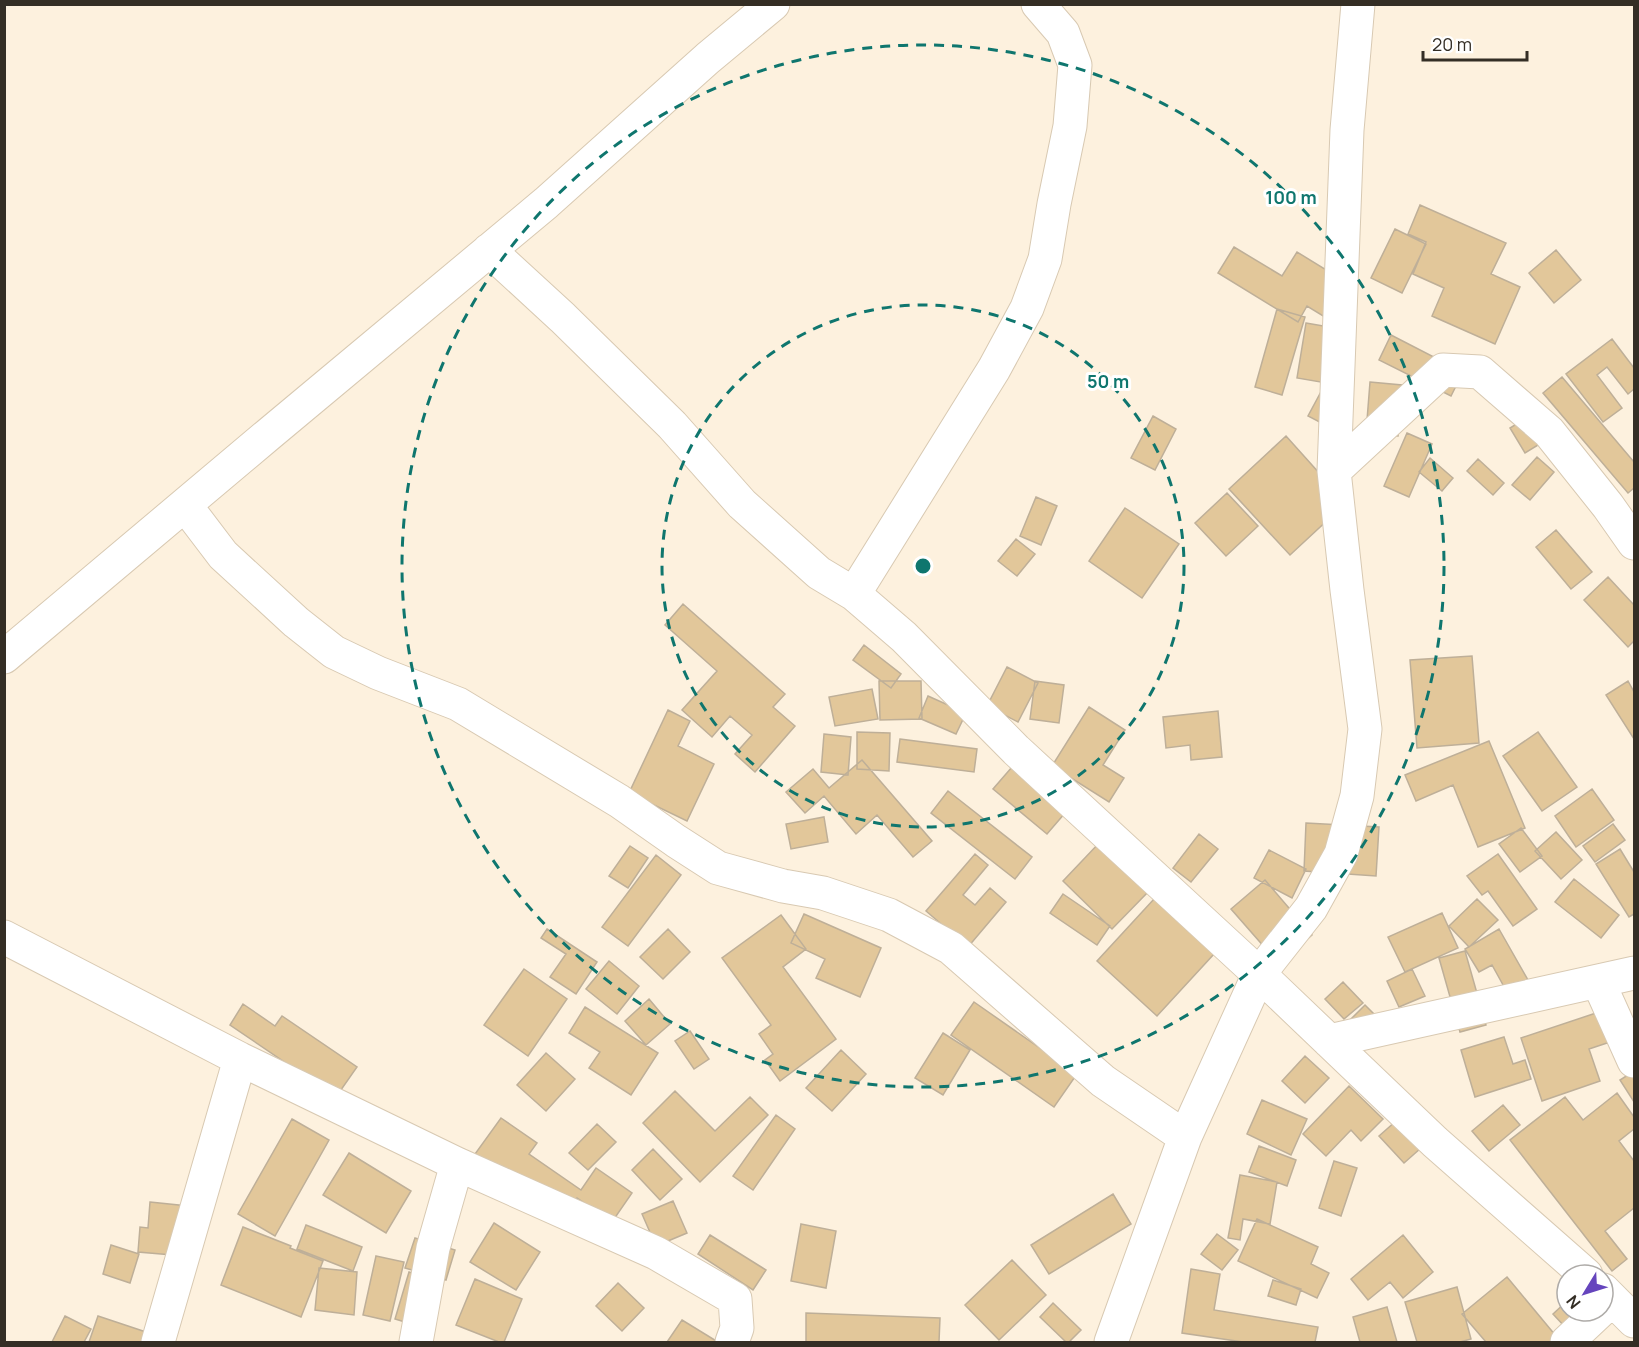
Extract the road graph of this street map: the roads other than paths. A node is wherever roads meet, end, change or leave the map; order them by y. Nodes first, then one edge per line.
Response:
1 (773, 4) edge
2 (1038, 4) edge
3 (1358, 4) edge
4 (489, 250) junction
5 (1334, 471) junction
6 (185, 505) junction
7 (1635, 543) edge
8 (854, 594) junction
9 (4, 657) edge
10 (4, 937) edge
11 (1635, 973) edge
12 (1259, 974) junction
13 (1598, 981) junction
14 (1329, 1041) junction
15 (240, 1059) junction
16 (1635, 1061) edge
17 (1185, 1137) junction
18 (457, 1164) junction
19 (1572, 1263) edge
20 (1590, 1323) edge
21 (158, 1342) edge
22 (416, 1342) edge
23 (732, 1342) edge
24 (1111, 1342) edge
25 (1567, 1342) edge

1 - 4 street
2 - 8 street
3 - 5 street
4 - 6 street
4 - 8 street
5 - 7 street
5 - 12 street
6 - 9 street
6 - 17 street
8 - 12 street
10 - 15 street
11 - 13 street
12 - 14 street
12 - 17 street
13 - 14 street
13 - 16 street
14 - 19 street
15 - 18 street
15 - 21 street
17 - 24 street
18 - 22 street
18 - 23 street
20 - 25 street

